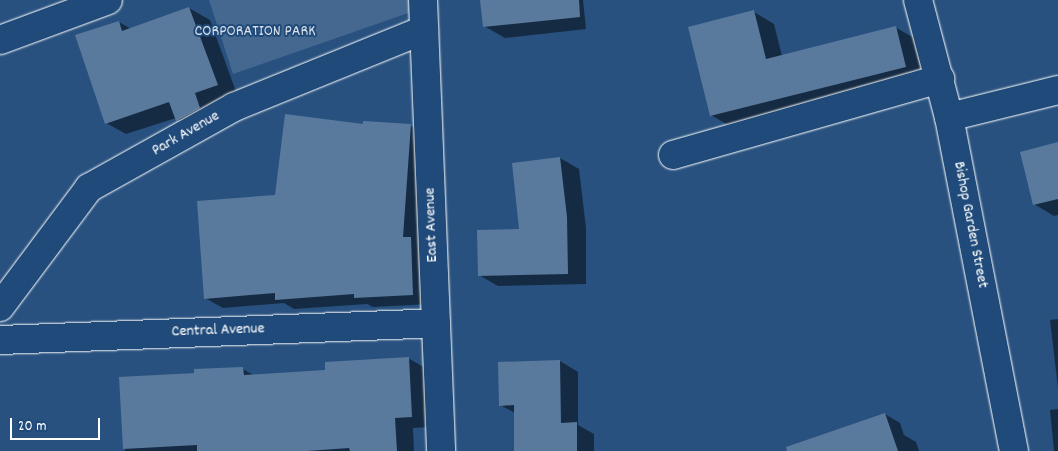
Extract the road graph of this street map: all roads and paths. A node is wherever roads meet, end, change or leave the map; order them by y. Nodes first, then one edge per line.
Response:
1 (108, 0) edge
2 (423, 0) edge
3 (918, 0) edge
4 (424, 30) junction
5 (0, 40) edge
6 (940, 79) junction
7 (1058, 90) edge
8 (949, 117) junction
9 (673, 155) dead end
10 (0, 308) edge
11 (436, 323) junction
12 (0, 340) edge
13 (441, 451) edge
14 (1014, 451) edge

1 - 5 street
2 - 4 street, East Avenue
3 - 6 street, Bishop Garden Street
4 - 10 street, Park Avenue
4 - 11 street, East Avenue
6 - 8 street, Bishop Garden Street
6 - 9 street
7 - 8 street
8 - 14 street, Bishop Garden Street
11 - 12 street, Central Avenue
11 - 13 street, East Avenue

